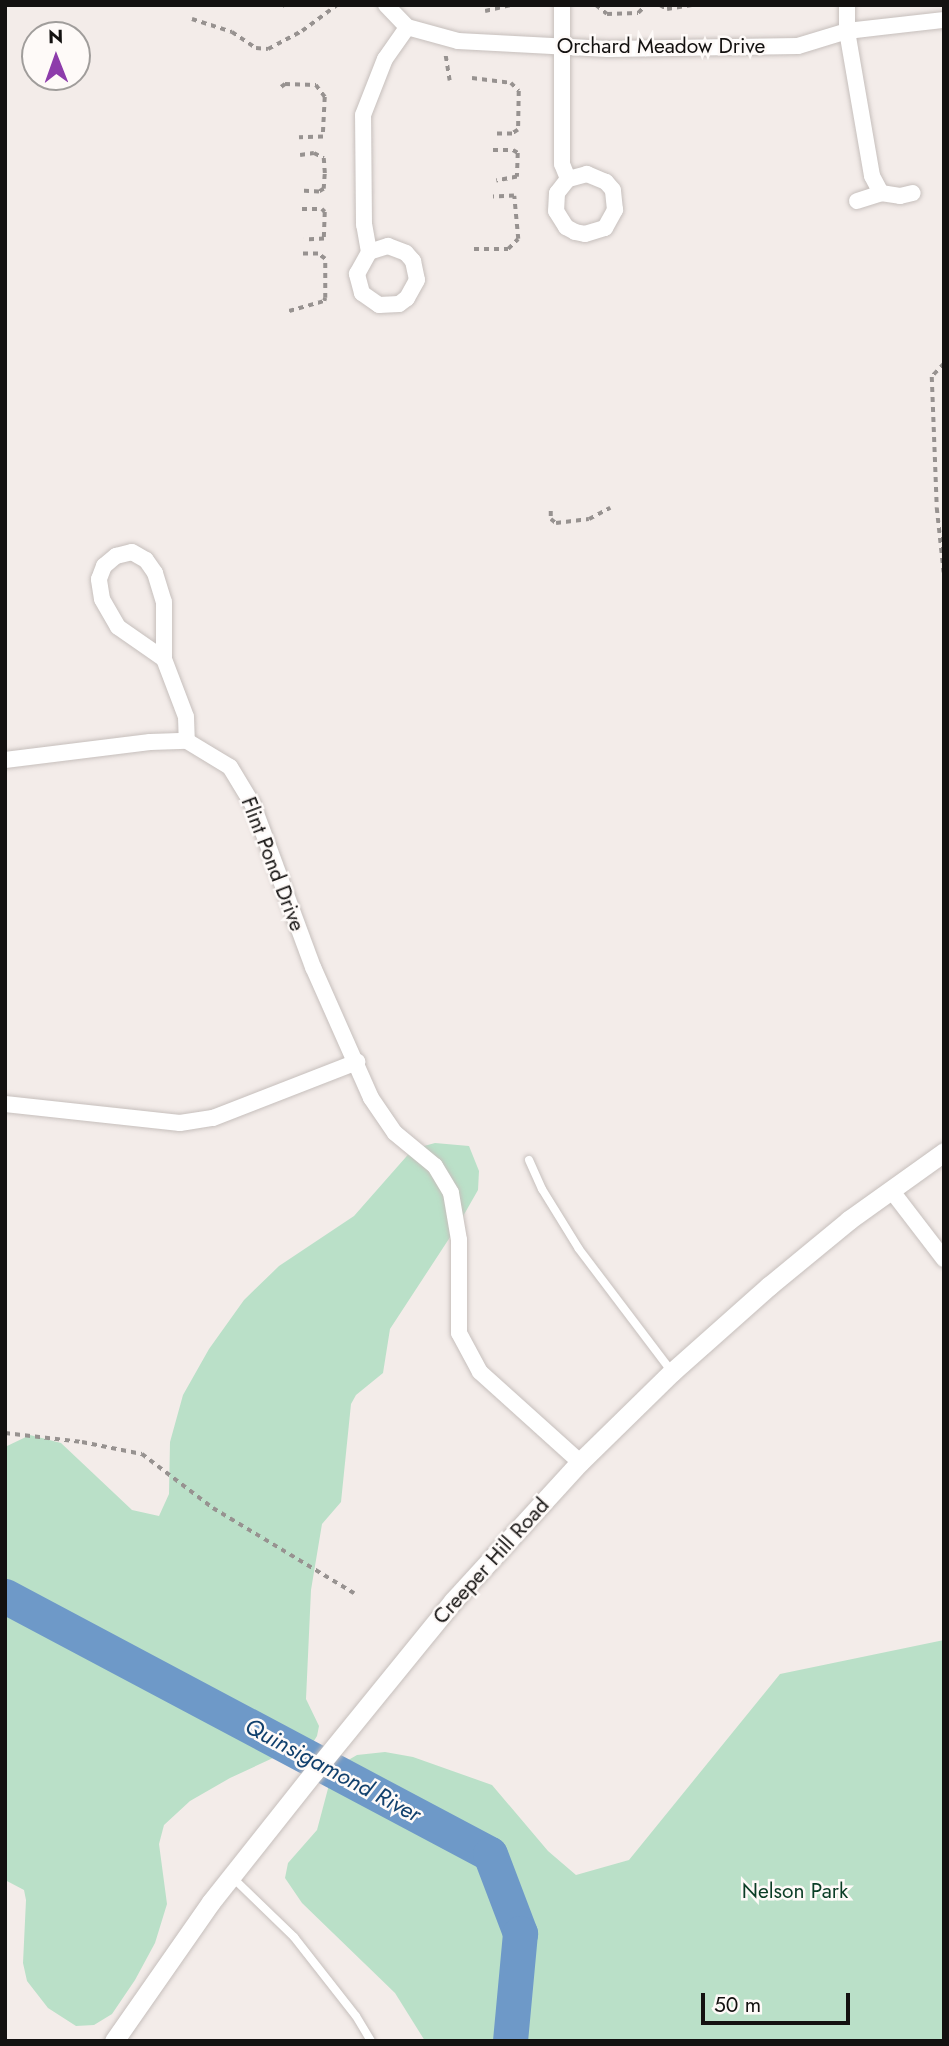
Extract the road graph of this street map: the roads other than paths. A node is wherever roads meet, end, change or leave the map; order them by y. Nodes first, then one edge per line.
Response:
1 (386, 5) edge
2 (562, 5) edge
3 (847, 5) edge
4 (944, 20) edge
5 (407, 27) junction
6 (847, 31) junction
7 (563, 46) junction
8 (568, 179) dead end
9 (881, 193) junction
10 (914, 193) dead end
11 (858, 201) dead end
12 (369, 253) dead end
13 (164, 659) junction
14 (187, 741) junction
15 (5, 760) edge
16 (357, 1062) junction
17 (5, 1104) edge
18 (944, 1152) edge
19 (528, 1160) dead end
20 (891, 1190) junction
21 (944, 1259) edge
22 (673, 1372) junction
23 (580, 1462) junction
24 (231, 1876) junction
25 (114, 2041) edge
26 (371, 2041) edge

1 - 5 street
2 - 7 street
3 - 6 street
4 - 6 street, Orchard Meadow Drive
5 - 7 street, Orchard Meadow Drive
5 - 12 street
6 - 7 street, Orchard Meadow Drive
6 - 9 street
7 - 8 street
9 - 10 street
9 - 11 street
13 - 13 street
13 - 14 street
14 - 15 street
14 - 16 street, Flint Pond Drive
16 - 17 street
16 - 23 street, Flint Pond Drive
18 - 20 street, Creeper Hill Road
19 - 22 lane
20 - 21 street
20 - 22 street, Creeper Hill Road
22 - 23 street, Creeper Hill Road
23 - 24 street, Creeper Hill Road
24 - 25 street, Creeper Hill Road
24 - 26 lane

